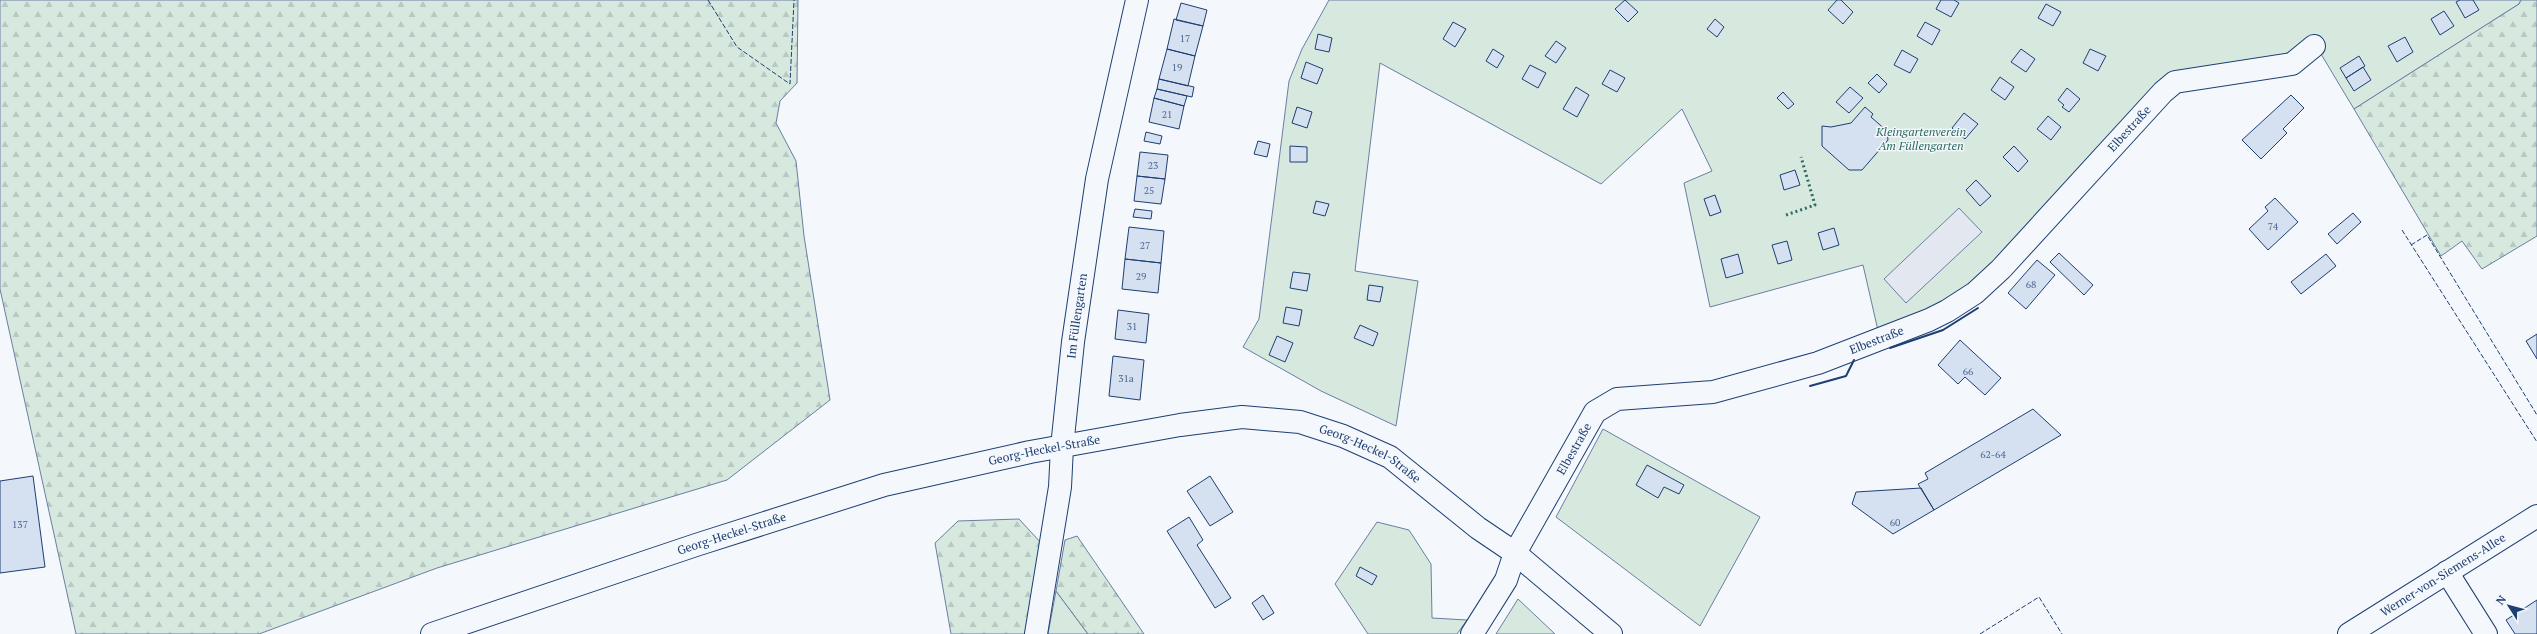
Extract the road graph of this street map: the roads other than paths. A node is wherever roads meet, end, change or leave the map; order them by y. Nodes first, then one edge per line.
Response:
1 (1137, 0) edge
2 (2314, 46) dead end
3 (1062, 447) junction
4 (2537, 516) edge
5 (1515, 553) junction
6 (2446, 572) junction
7 (432, 634) edge
8 (1036, 634) edge
9 (1472, 634) edge
10 (1612, 634) edge
11 (2349, 634) edge
12 (2486, 634) edge

1 - 3 street, Im Füllengarten
2 - 5 street, Elbestraße
3 - 5 street, Georg-Heckel-Straße
3 - 7 street, Georg-Heckel-Straße
3 - 8 street, Im Füllengarten
4 - 6 street, Werner-von-Siemens-Allee
5 - 9 street, Elbestraße
5 - 10 street, Georg-Heckel-Straße
6 - 11 street, Werner-von-Siemens-Allee
6 - 12 street

